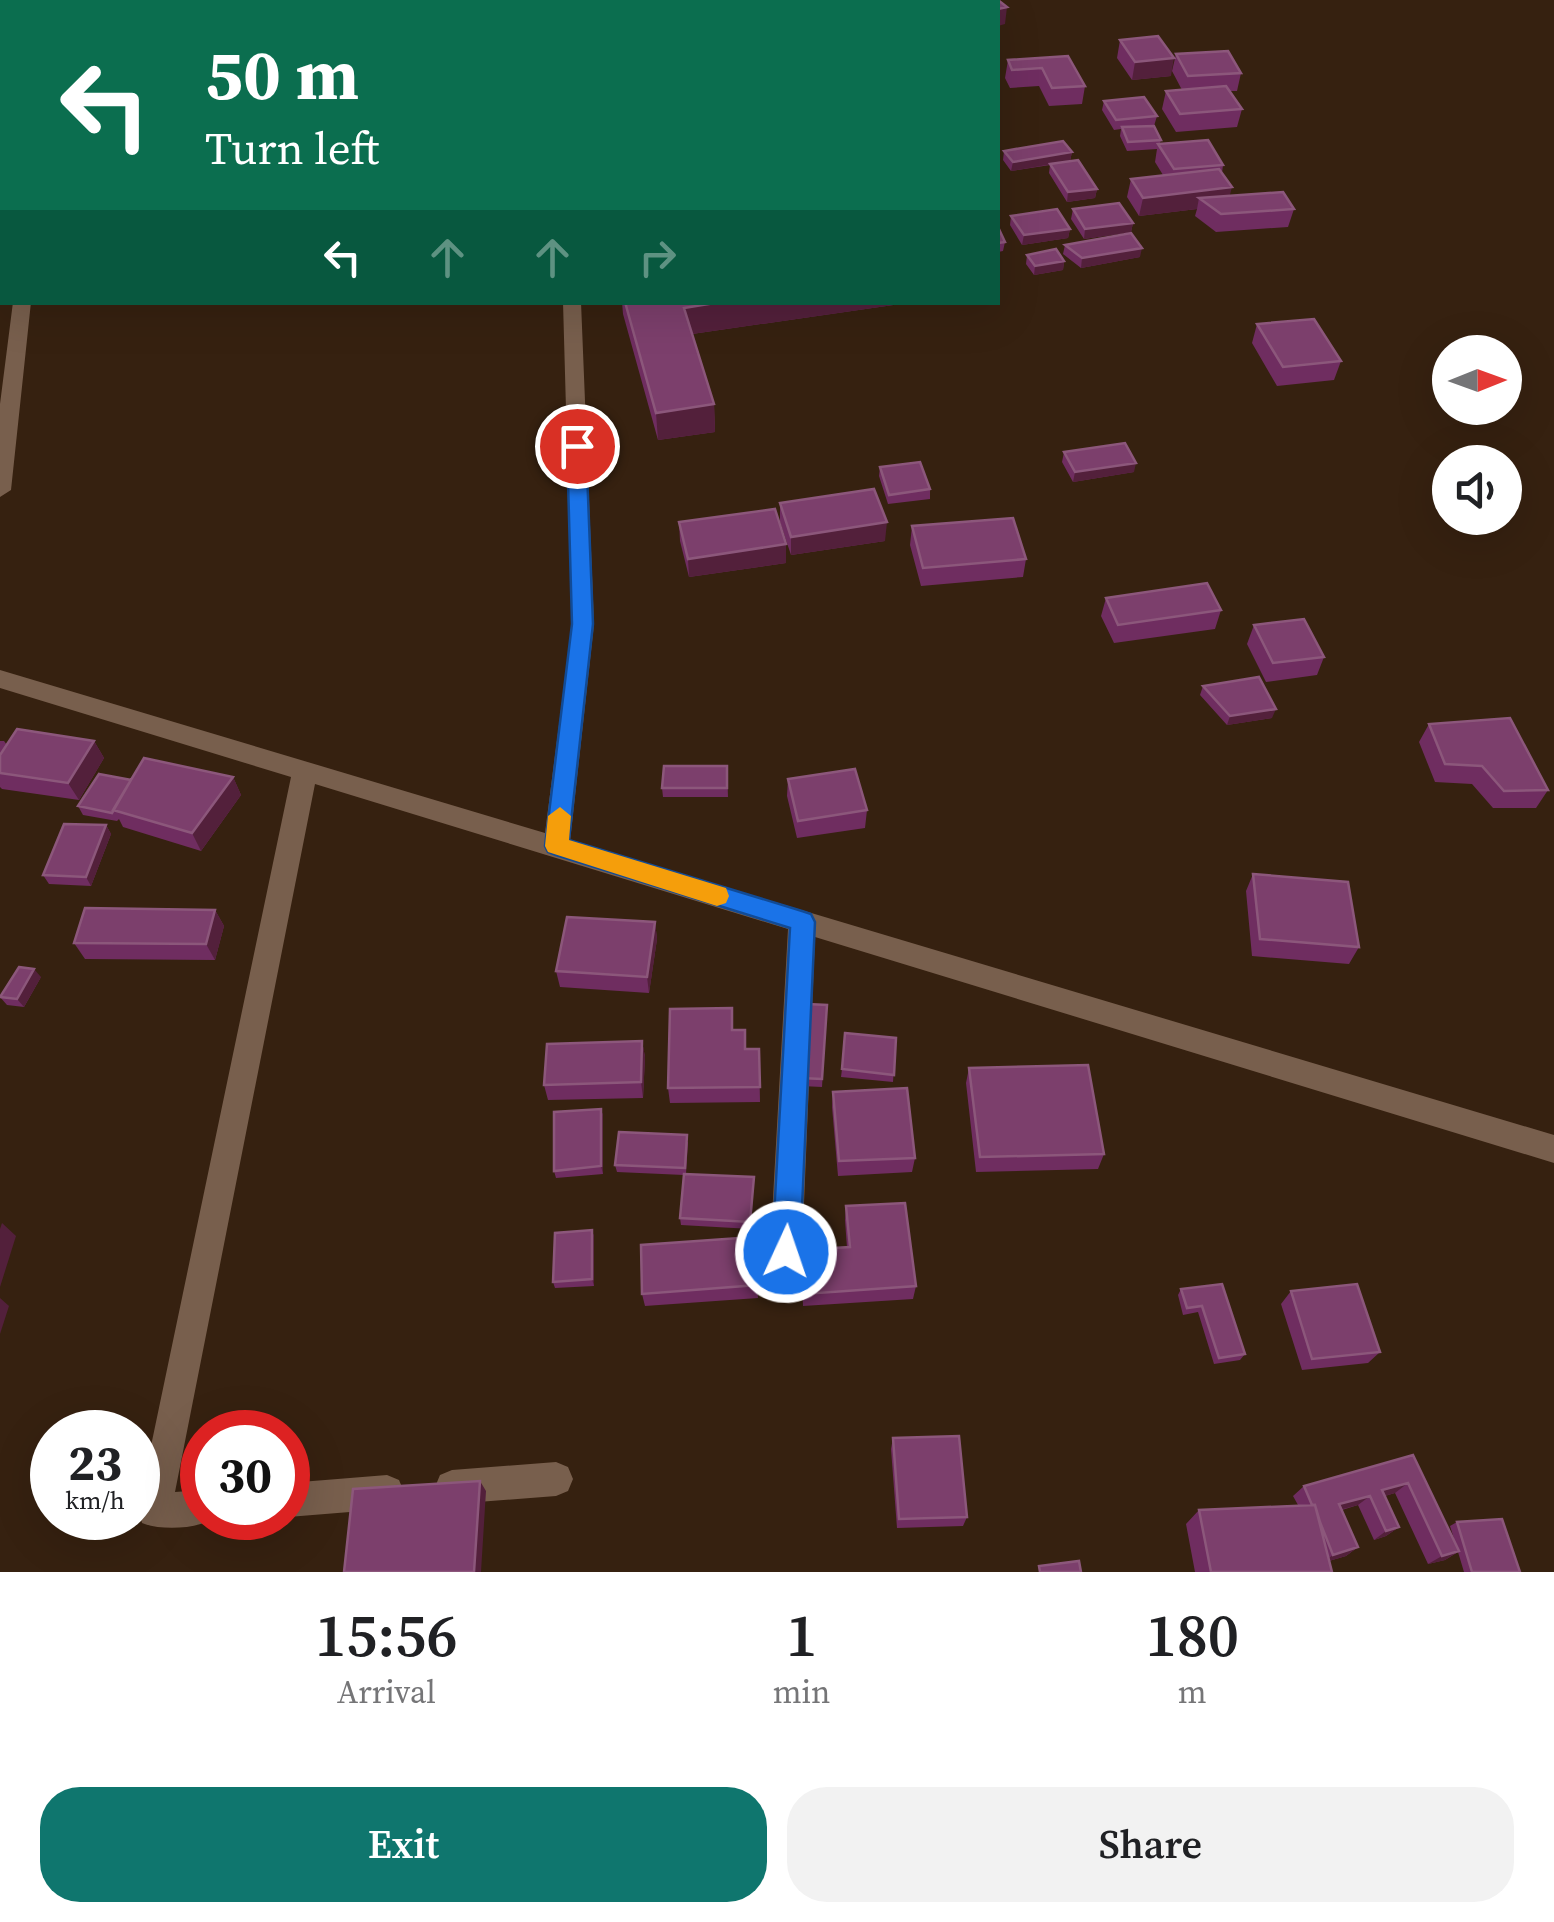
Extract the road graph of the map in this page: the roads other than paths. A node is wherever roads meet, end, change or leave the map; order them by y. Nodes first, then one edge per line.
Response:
1 (22, 305) edge
2 (572, 305) edge
3 (0, 490) edge
4 (0, 679) edge
5 (306, 770) junction
6 (556, 846) junction
7 (802, 922) junction
8 (1554, 1149) edge
9 (786, 1252) dead end
10 (556, 1479) dead end
11 (310, 1498) edge
12 (180, 1509) edge

1 - 3 street
2 - 6 street
4 - 5 street
5 - 6 street
5 - 12 street
6 - 7 street
7 - 8 street
7 - 9 street
10 - 11 street

